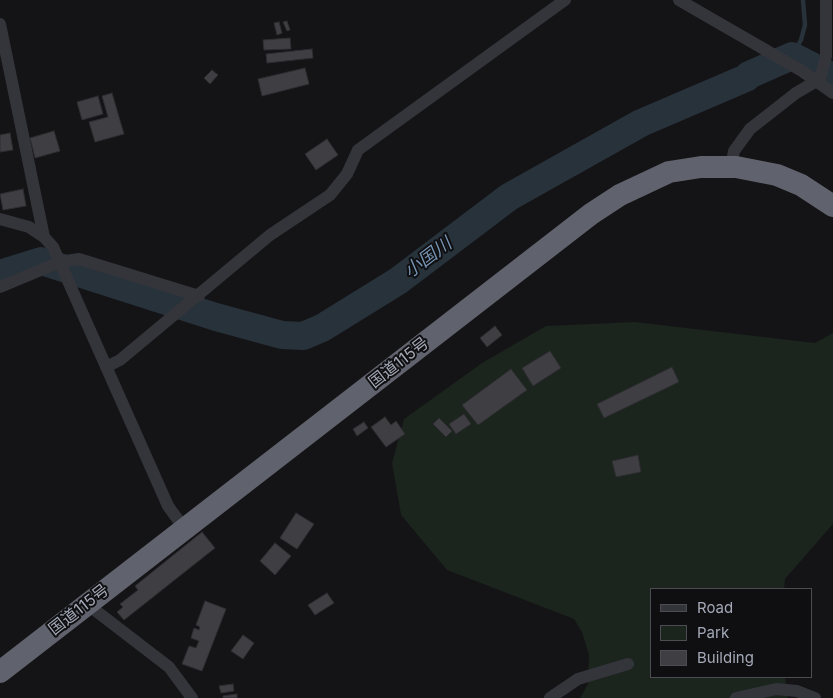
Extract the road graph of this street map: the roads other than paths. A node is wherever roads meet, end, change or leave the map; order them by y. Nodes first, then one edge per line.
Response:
1 (565, 0) edge
2 (679, 0) edge
3 (826, 0) edge
4 (0, 24) edge
5 (830, 37) edge
6 (816, 81) junction
7 (833, 93) edge
8 (731, 167) junction
9 (833, 206) edge
10 (0, 219) edge
11 (44, 237) junction
12 (60, 262) junction
13 (0, 287) edge
14 (199, 296) junction
15 (106, 367) junction
16 (184, 528) junction
17 (87, 604) junction
18 (628, 664) dead end
19 (0, 672) edge
20 (192, 698) edge
21 (550, 698) edge
22 (736, 698) edge
23 (815, 698) edge

1 - 14 street
2 - 6 street
3 - 5 street
4 - 11 street
5 - 6 street
6 - 7 street
6 - 8 street
8 - 9 highway, 国道115号
8 - 16 highway, 国道115号
10 - 11 street
11 - 12 street
12 - 13 street
12 - 14 street
12 - 15 street
14 - 15 street
15 - 16 street
16 - 17 highway, 国道115号
17 - 19 highway, 国道115号
17 - 20 street
18 - 21 street
22 - 23 street

